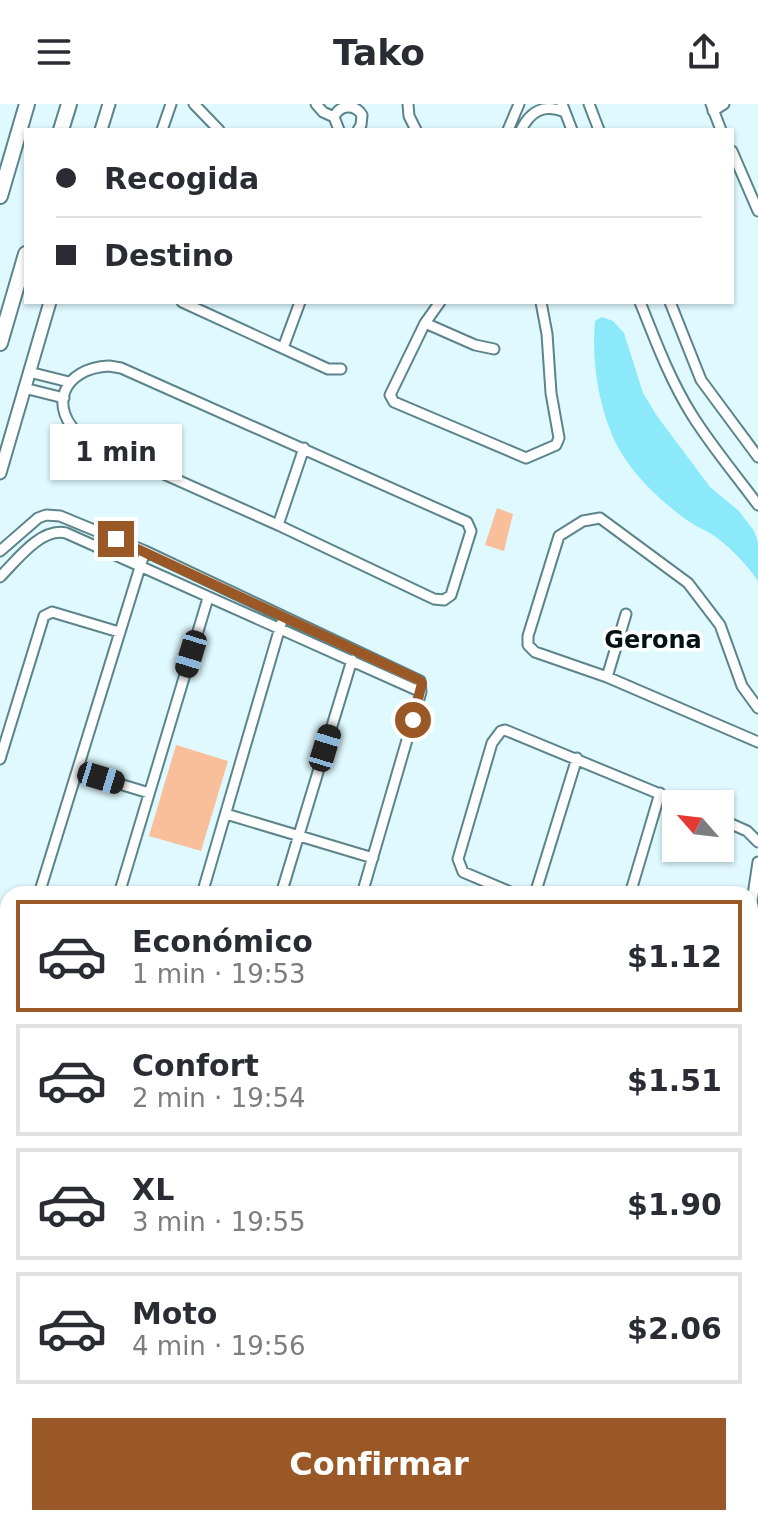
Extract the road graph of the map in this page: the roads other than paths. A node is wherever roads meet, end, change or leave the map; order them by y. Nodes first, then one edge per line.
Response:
1 (27, 104) edge
2 (69, 104) edge
3 (109, 104) edge
4 (171, 104) edge
5 (194, 104) edge
6 (316, 104) edge
7 (408, 104) edge
8 (519, 104) edge
9 (589, 104) edge
10 (724, 104) edge
11 (352, 105) edge
12 (712, 107) edge
13 (564, 108) edge
14 (334, 117) junction
15 (62, 128) edge
16 (102, 128) edge
17 (163, 128) edge
18 (217, 128) edge
19 (338, 128) edge
20 (359, 128) edge
21 (415, 128) edge
22 (509, 128) edge
23 (522, 128) edge
24 (571, 128) edge
25 (598, 128) edge
26 (720, 128) edge
27 (734, 156) edge
28 (0, 196) edge
29 (758, 211) edge
30 (24, 261) edge
31 (49, 304) edge
32 (299, 304) edge
33 (434, 304) edge
34 (541, 304) edge
35 (641, 304) edge
36 (671, 304) edge
37 (203, 306) edge
38 (425, 323) junction
39 (0, 343) edge
40 (283, 348) junction
41 (494, 349) dead end
42 (341, 369) dead end
43 (29, 372) junction
44 (69, 382) junction
45 (24, 388) junction
46 (64, 398) junction
47 (304, 448) junction
48 (758, 457) edge
49 (0, 473) edge
50 (758, 504) edge
51 (278, 525) junction
52 (0, 551) edge
53 (145, 551) junction
54 (139, 565) junction
55 (0, 577) edge
56 (208, 598) junction
57 (626, 614) dead end
58 (284, 616) junction
59 (280, 629) junction
60 (119, 632) junction
61 (352, 660) junction
62 (607, 677) junction
63 (421, 692) junction
64 (758, 708) edge
65 (758, 742) edge
66 (577, 758) junction
67 (0, 759) edge
68 (77, 771) junction
69 (149, 793) junction
70 (660, 793) joint
71 (226, 814) junction
72 (734, 825) edge
73 (299, 835) junction
74 (758, 842) edge
75 (373, 858) junction
76 (758, 862) edge
77 (41, 886) edge
78 (121, 886) edge
79 (204, 886) edge
80 (283, 886) edge
81 (364, 886) edge
82 (496, 886) edge
83 (537, 886) edge
84 (632, 886) edge
85 (754, 886) edge

1 - 28 highway
2 - 15 highway
3 - 16 street
4 - 17 street
5 - 18 street
6 - 14 street
7 - 21 street
8 - 22 street
9 - 25 street
10 - 12 street
11 - 14 street
11 - 20 street
12 - 26 street
13 - 23 street
13 - 24 street
14 - 19 street
27 - 29 street
30 - 39 highway
31 - 43 street
32 - 40 street
33 - 38 street
34 - 38 street
35 - 50 street
36 - 48 street
37 - 40 street
38 - 41 street
40 - 42 street
43 - 44 street
43 - 45 street
44 - 46 street
44 - 47 street
45 - 46 street
45 - 49 street
46 - 51 street
47 - 51 street
47 - 51 street
52 - 53 street
53 - 54 street
53 - 58 street
54 - 55 street
54 - 56 street
54 - 60 street
56 - 59 street
56 - 69 street
57 - 62 street
58 - 59 street
58 - 63 street
59 - 61 street
59 - 71 street
60 - 67 street
60 - 68 street
61 - 63 street
61 - 73 street
62 - 64 street
62 - 65 street
63 - 75 street
66 - 70 street
66 - 82 street
66 - 83 street
68 - 69 street
68 - 77 street
69 - 78 street
70 - 84 street
71 - 73 street
71 - 79 street
72 - 74 street
73 - 75 street
73 - 80 street
75 - 81 street
76 - 85 street

